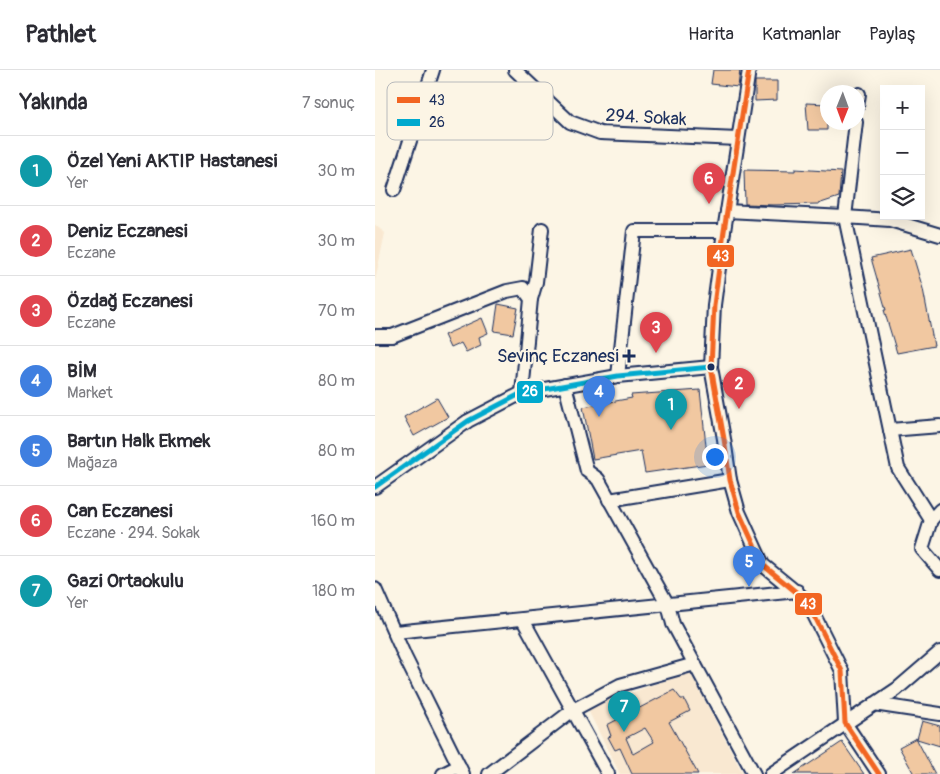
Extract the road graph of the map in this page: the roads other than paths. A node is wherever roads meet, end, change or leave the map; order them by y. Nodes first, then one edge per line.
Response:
1 (433, 70) edge
2 (516, 70) edge
3 (749, 70) edge
4 (429, 82) edge
5 (528, 82) edge
6 (553, 106) edge
7 (855, 130) edge
8 (738, 139) junction
9 (410, 140) edge
10 (394, 190) dead end
11 (727, 211) junction
12 (845, 217) junction
13 (542, 228) dead end
14 (724, 231) junction
15 (940, 236) edge
16 (531, 299) junction
17 (375, 336) edge
18 (711, 367) junction
19 (617, 376) junction
20 (565, 385) junction
21 (522, 393) junction
22 (940, 426) edge
23 (890, 430) junction
24 (730, 480) junction
25 (375, 487) edge
26 (609, 500) junction
27 (936, 515) edge
28 (940, 570) edge
29 (375, 589) edge
30 (797, 592) junction
31 (667, 605) junction
32 (523, 620) junction
33 (395, 632) junction
34 (940, 652) edge
35 (695, 664) junction
36 (874, 704) junction
37 (573, 710) junction
38 (940, 714) edge
39 (845, 723) junction
40 (461, 770) edge
41 (443, 774) edge
42 (489, 774) edge
43 (608, 774) edge
44 (753, 774) edge
45 (771, 774) edge
46 (879, 774) edge

1 - 4 street
2 - 5 street, 294. Sokak
3 - 8 street
6 - 8 street, 294. Sokak
7 - 12 street
8 - 11 street
9 - 10 street
11 - 12 street
11 - 14 street
12 - 15 street
12 - 23 street
13 - 16 street
14 - 18 street
14 - 19 street
16 - 17 street
16 - 21 street
18 - 19 street
18 - 24 street
19 - 20 street
20 - 21 street
20 - 26 street
21 - 25 street
22 - 23 street
23 - 27 street
24 - 26 street
24 - 30 street
26 - 31 street
27 - 28 street
29 - 33 street
30 - 31 street
30 - 39 street
31 - 32 street
31 - 35 street
32 - 33 street
32 - 37 street
33 - 40 street
34 - 36 street
35 - 37 street
35 - 44 street
36 - 38 street
36 - 39 street
37 - 42 street
37 - 43 street
39 - 45 street
39 - 46 street
40 - 41 street

